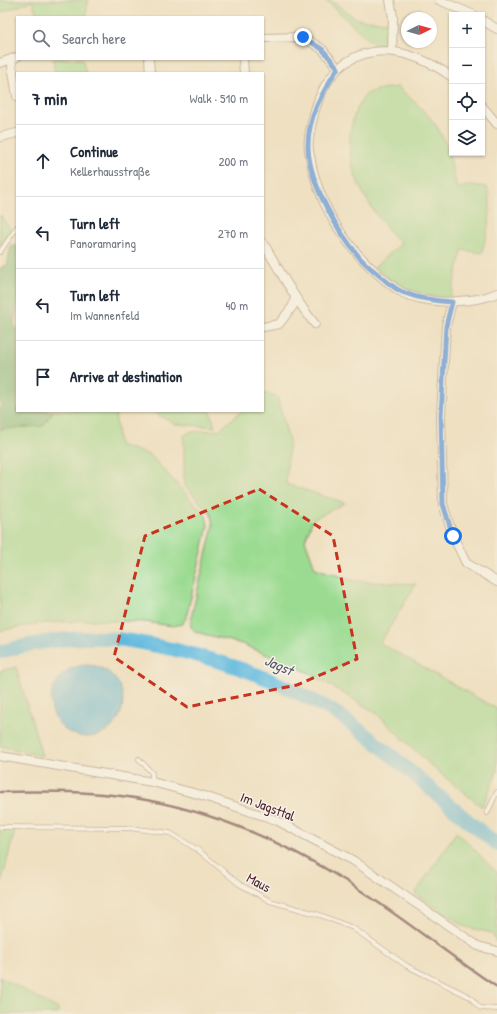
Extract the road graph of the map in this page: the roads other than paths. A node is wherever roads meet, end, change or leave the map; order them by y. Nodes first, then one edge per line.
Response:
1 (390, 0) edge
2 (438, 0) edge
3 (467, 12) edge
4 (485, 22) edge
5 (497, 28) edge
6 (264, 38) edge
7 (392, 51) junction
8 (14, 58) edge
9 (149, 60) edge
10 (243, 60) edge
11 (0, 63) edge
12 (338, 68) junction
13 (150, 72) edge
14 (244, 72) edge
15 (449, 75) edge
16 (16, 83) edge
17 (485, 110) edge
18 (497, 124) edge
19 (16, 133) edge
20 (0, 137) edge
21 (16, 228) edge
22 (264, 244) edge
23 (0, 252) edge
24 (497, 293) edge
25 (295, 297) junction
26 (452, 302) junction
27 (315, 324) dead end
28 (264, 326) edge
29 (497, 582) edge
30 (0, 756) edge
31 (139, 759) dead end
32 (152, 782) junction
33 (497, 792) edge
34 (487, 813) dead end
35 (0, 827) edge
36 (497, 951) edge
37 (497, 1009) edge

1 - 7 street
2 - 3 street
4 - 5 street
6 - 12 street
7 - 12 street
7 - 15 street
8 - 11 street
8 - 16 street
9 - 13 street
10 - 14 street
12 - 26 street
17 - 18 street
19 - 20 street
21 - 23 lane
22 - 25 street
24 - 26 street
25 - 27 street
25 - 28 street
26 - 29 street
30 - 32 street, Im Jagsttal
31 - 32 lane
32 - 36 street, Im Jagsttal
33 - 34 lane
35 - 37 lane, Maus

